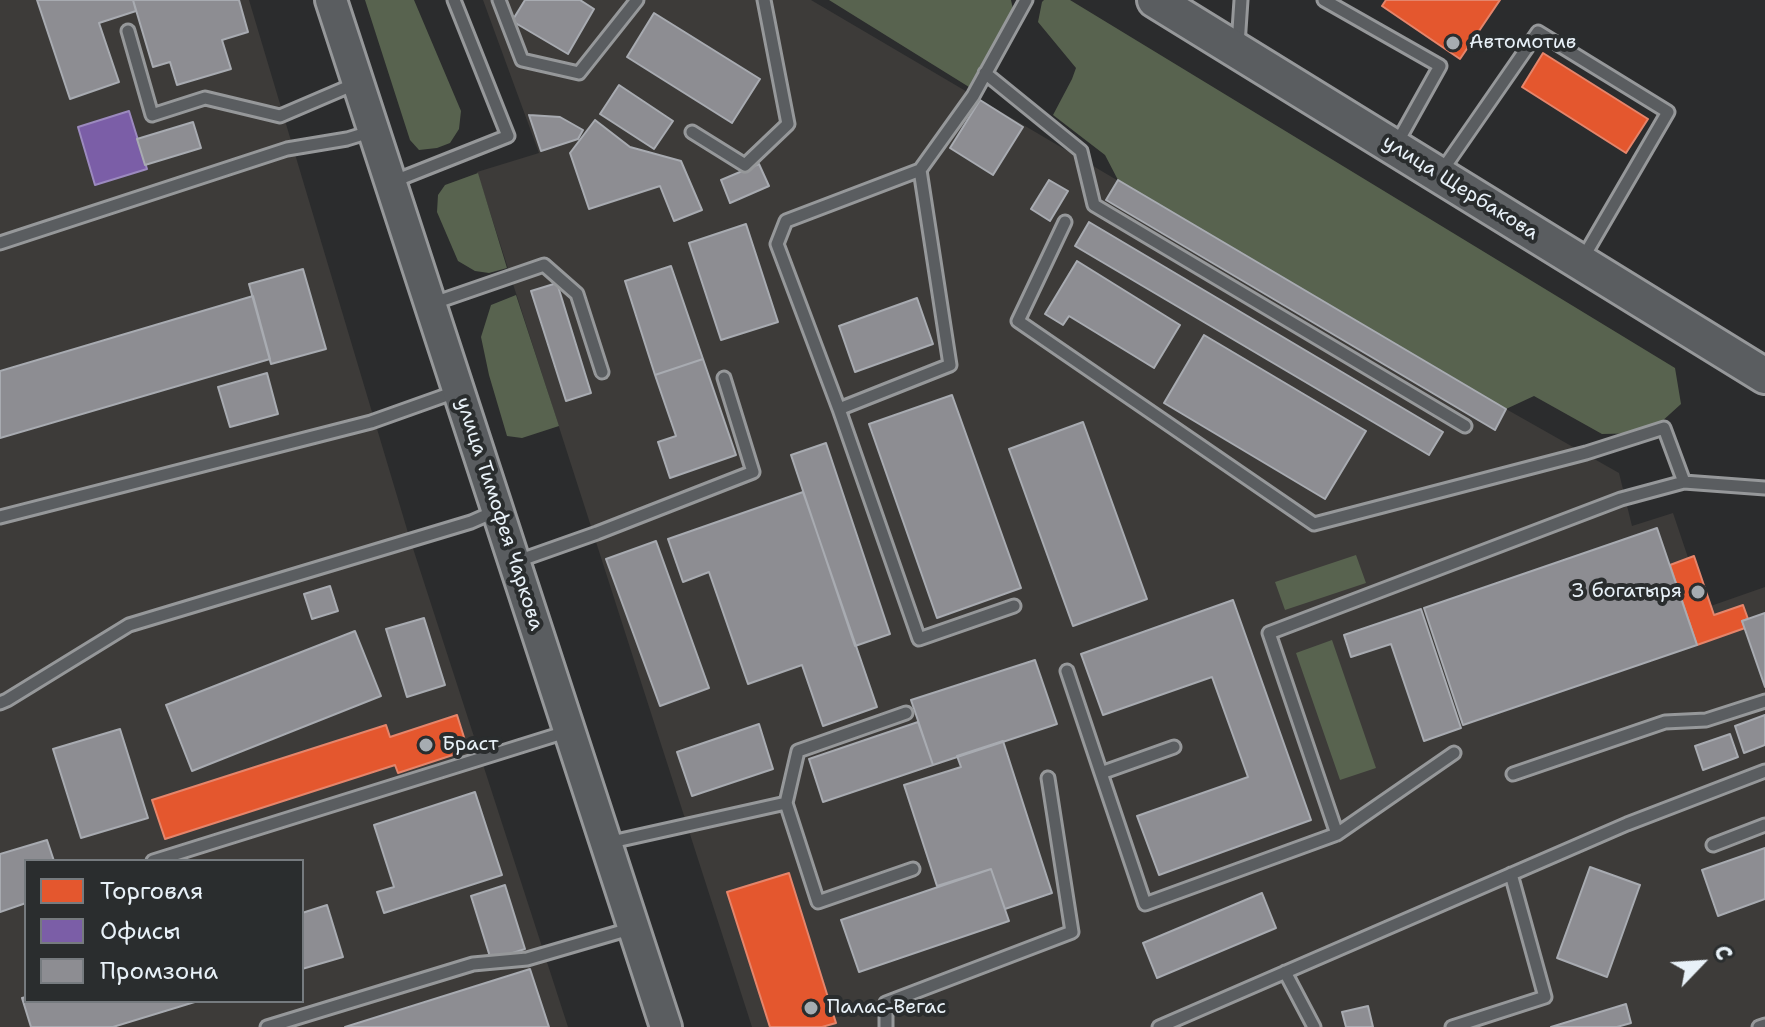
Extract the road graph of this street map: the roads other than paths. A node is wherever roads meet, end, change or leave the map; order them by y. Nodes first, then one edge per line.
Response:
1 (331, 0) edge
2 (454, 0) edge
3 (499, 0) edge
4 (637, 0) edge
5 (764, 0) edge
6 (1026, 0) edge
7 (1155, 0) edge
8 (1241, 0) edge
9 (1324, 0) edge
10 (128, 31) dead end
11 (1238, 50) junction
12 (985, 73) junction
13 (358, 83) junction
14 (374, 131) junction
15 (692, 132) dead end
16 (1395, 147) junction
17 (920, 170) junction
18 (1439, 175) junction
19 (390, 182) junction
20 (1065, 222) dead end
21 (0, 243) edge
22 (1581, 262) junction
23 (430, 304) junction
24 (602, 372) dead end
25 (1765, 376) edge
26 (724, 378) dead end
27 (459, 391) junction
28 (839, 409) junction
29 (1465, 426) dead end
30 (1684, 482) junction
31 (1765, 488) edge
32 (498, 510) junction
33 (0, 517) edge
34 (515, 562) junction
35 (1014, 606) dead end
36 (1067, 671) dead end
37 (1765, 701) edge
38 (0, 703) edge
39 (906, 713) dead end
40 (570, 731) junction
41 (1174, 747) dead end
42 (1454, 753) dead end
43 (1765, 771) edge
44 (1101, 773) junction
45 (1513, 774) dead end
46 (1048, 778) dead end
47 (786, 803) junction
48 (1765, 825) edge
49 (1337, 834) junction
50 (606, 843) junction
51 (1713, 845) dead end
52 (159, 859) edge
53 (913, 869) dead end
54 (1511, 874) junction
55 (634, 928) junction
56 (1285, 972) junction
57 (1765, 1025) edge
58 (267, 1027) edge
59 (666, 1027) edge
60 (886, 1027) edge
61 (1159, 1027) edge
62 (1314, 1027) edge
63 (1452, 1027) edge
64 (1759, 1027) edge

1 - 13 main road, улица Тимофея Чаркова
2 - 19 lane
3 - 4 lane
5 - 15 lane
6 - 12 lane
7 - 11 main road, улица Щербакова
8 - 11 lane
9 - 16 lane
10 - 13 lane
11 - 16 main road, улица Щербакова
12 - 17 lane
12 - 29 lane
13 - 14 main road, улица Тимофея Чаркова
14 - 19 main road, улица Тимофея Чаркова
14 - 21 lane
16 - 18 main road, улица Щербакова
17 - 28 lane
17 - 28 lane
18 - 22 main road, улица Щербакова
18 - 22 lane
19 - 23 main road, улица Тимофея Чаркова
20 - 30 lane
22 - 25 main road, улица Щербакова
23 - 24 lane
23 - 27 main road, улица Тимофея Чаркова
26 - 34 lane
27 - 32 main road, улица Тимофея Чаркова
27 - 33 lane
28 - 35 lane
30 - 31 lane
30 - 49 lane
32 - 34 main road, улица Тимофея Чаркова
32 - 38 lane
34 - 40 main road, улица Тимофея Чаркова
36 - 44 lane
37 - 45 lane
39 - 47 lane
40 - 50 main road, улица Тимофея Чаркова
40 - 52 lane
41 - 44 lane
42 - 49 lane
43 - 54 lane
44 - 49 lane
46 - 60 lane
47 - 50 lane
47 - 53 lane
48 - 51 lane
50 - 55 main road, улица Тимофея Чаркова
54 - 56 lane
54 - 63 lane
55 - 58 lane
55 - 59 main road, улица Тимофея Чаркова
56 - 61 lane
56 - 62 lane
57 - 64 lane

